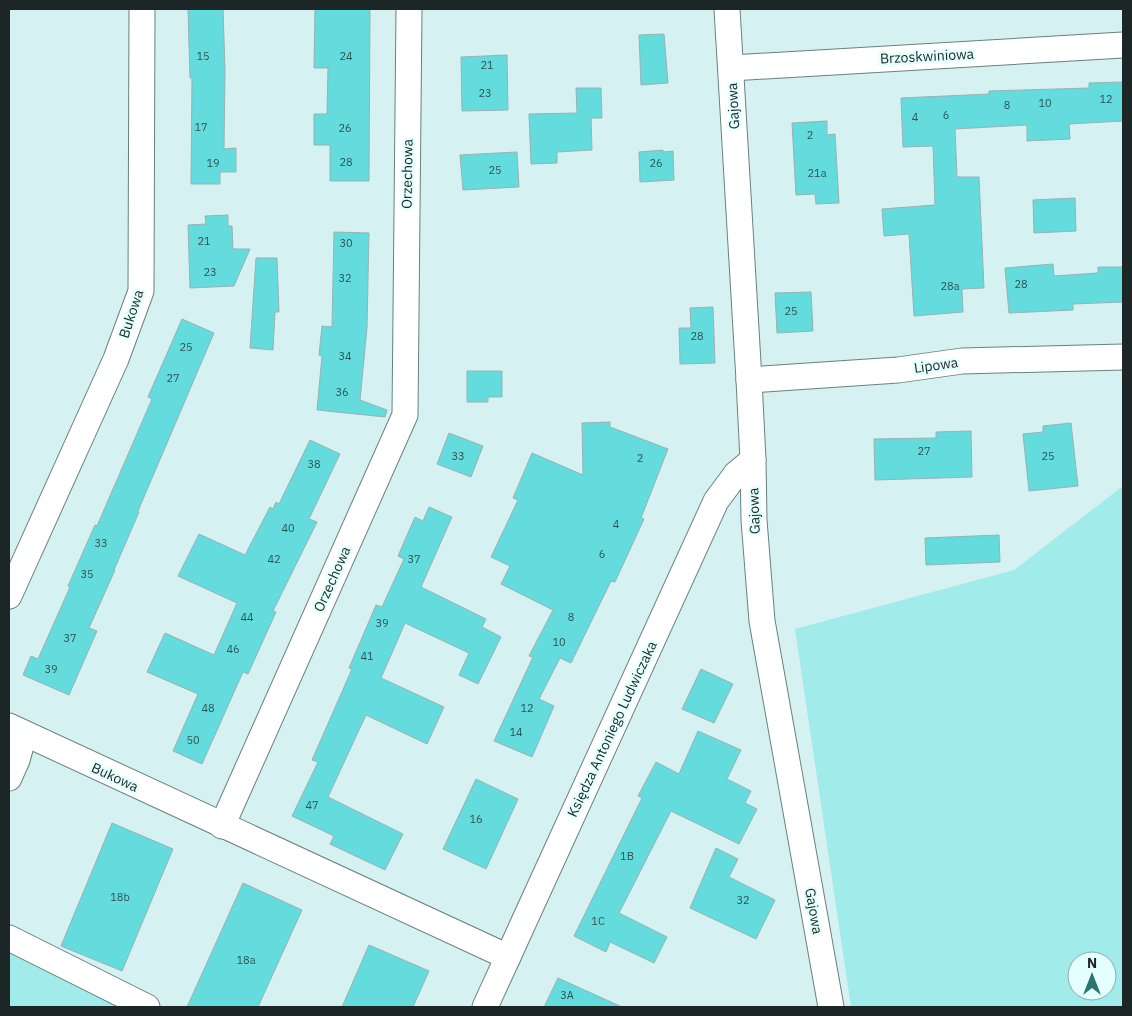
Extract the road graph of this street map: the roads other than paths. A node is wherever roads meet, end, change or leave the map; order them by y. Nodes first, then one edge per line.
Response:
1 (142, 9) edge
2 (409, 9) edge
3 (727, 9) edge
4 (1123, 45) edge
5 (731, 68) junction
6 (1123, 357) edge
7 (749, 380) junction
8 (753, 460) junction
9 (9, 596) edge
10 (16, 731) edge
11 (9, 778) edge
12 (222, 826) junction
13 (9, 938) edge
14 (508, 957) junction
15 (147, 1007) edge
16 (485, 1007) edge
17 (831, 1007) edge

1 - 9 street, Bukowa
2 - 12 street, Orzechowa
3 - 5 street, Gajowa
4 - 5 street, Brzoskwiniowa
5 - 7 street, Gajowa
6 - 7 street, Lipowa
7 - 8 street, Gajowa
8 - 14 street, Księdza Antoniego Ludwiczaka
8 - 17 street, Gajowa
10 - 11 street
10 - 12 street, Bukowa
12 - 14 street
13 - 15 street
14 - 16 street, Księdza Antoniego Ludwiczaka

